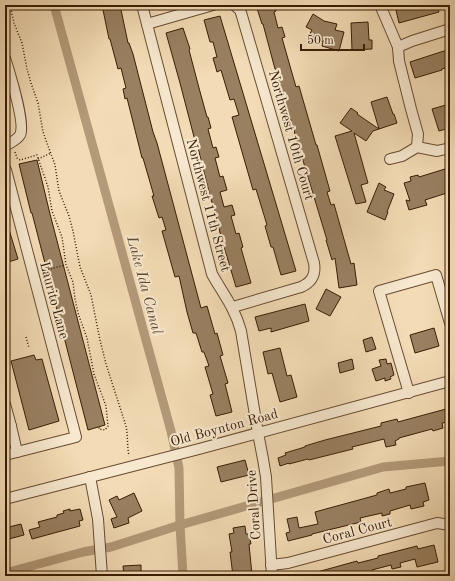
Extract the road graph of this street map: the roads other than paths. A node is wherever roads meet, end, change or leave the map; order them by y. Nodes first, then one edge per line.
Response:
1 (142, 5) edge
2 (213, 5) edge
3 (235, 5) edge
4 (380, 5) edge
5 (147, 24) junction
6 (450, 29) edge
7 (398, 47) junction
8 (5, 58) edge
9 (10, 147) edge
10 (417, 147) junction
11 (450, 148) edge
12 (390, 159) dead end
13 (5, 168) edge
14 (233, 307) junction
15 (450, 323) edge
16 (450, 381) edge
17 (409, 393) junction
18 (5, 404) edge
19 (8, 426) edge
20 (258, 433) junction
21 (17, 452) junction
22 (5, 455) edge
23 (90, 477) junction
24 (5, 499) edge
25 (450, 525) edge
26 (271, 565) junction
27 (102, 576) edge
28 (272, 576) edge

1 - 5 street, Northwest 11th Street
2 - 5 street
3 - 14 street, Northwest 10th Court
4 - 7 street
5 - 14 street, Northwest 11th Street
6 - 7 street
7 - 10 street
8 - 9 street
10 - 11 street
10 - 12 street
13 - 21 street, Laurito Lane
14 - 20 street, Northwest 11th Street
15 - 17 street
16 - 17 street, Old Boynton Road
17 - 20 street, Old Boynton Road
18 - 19 street
19 - 21 street
20 - 23 street, Old Boynton Road
20 - 26 street, Coral Drive
21 - 22 street
23 - 24 street, Old Boynton Road
23 - 27 street
25 - 26 street, Coral Court
26 - 28 street, Coral Drive

